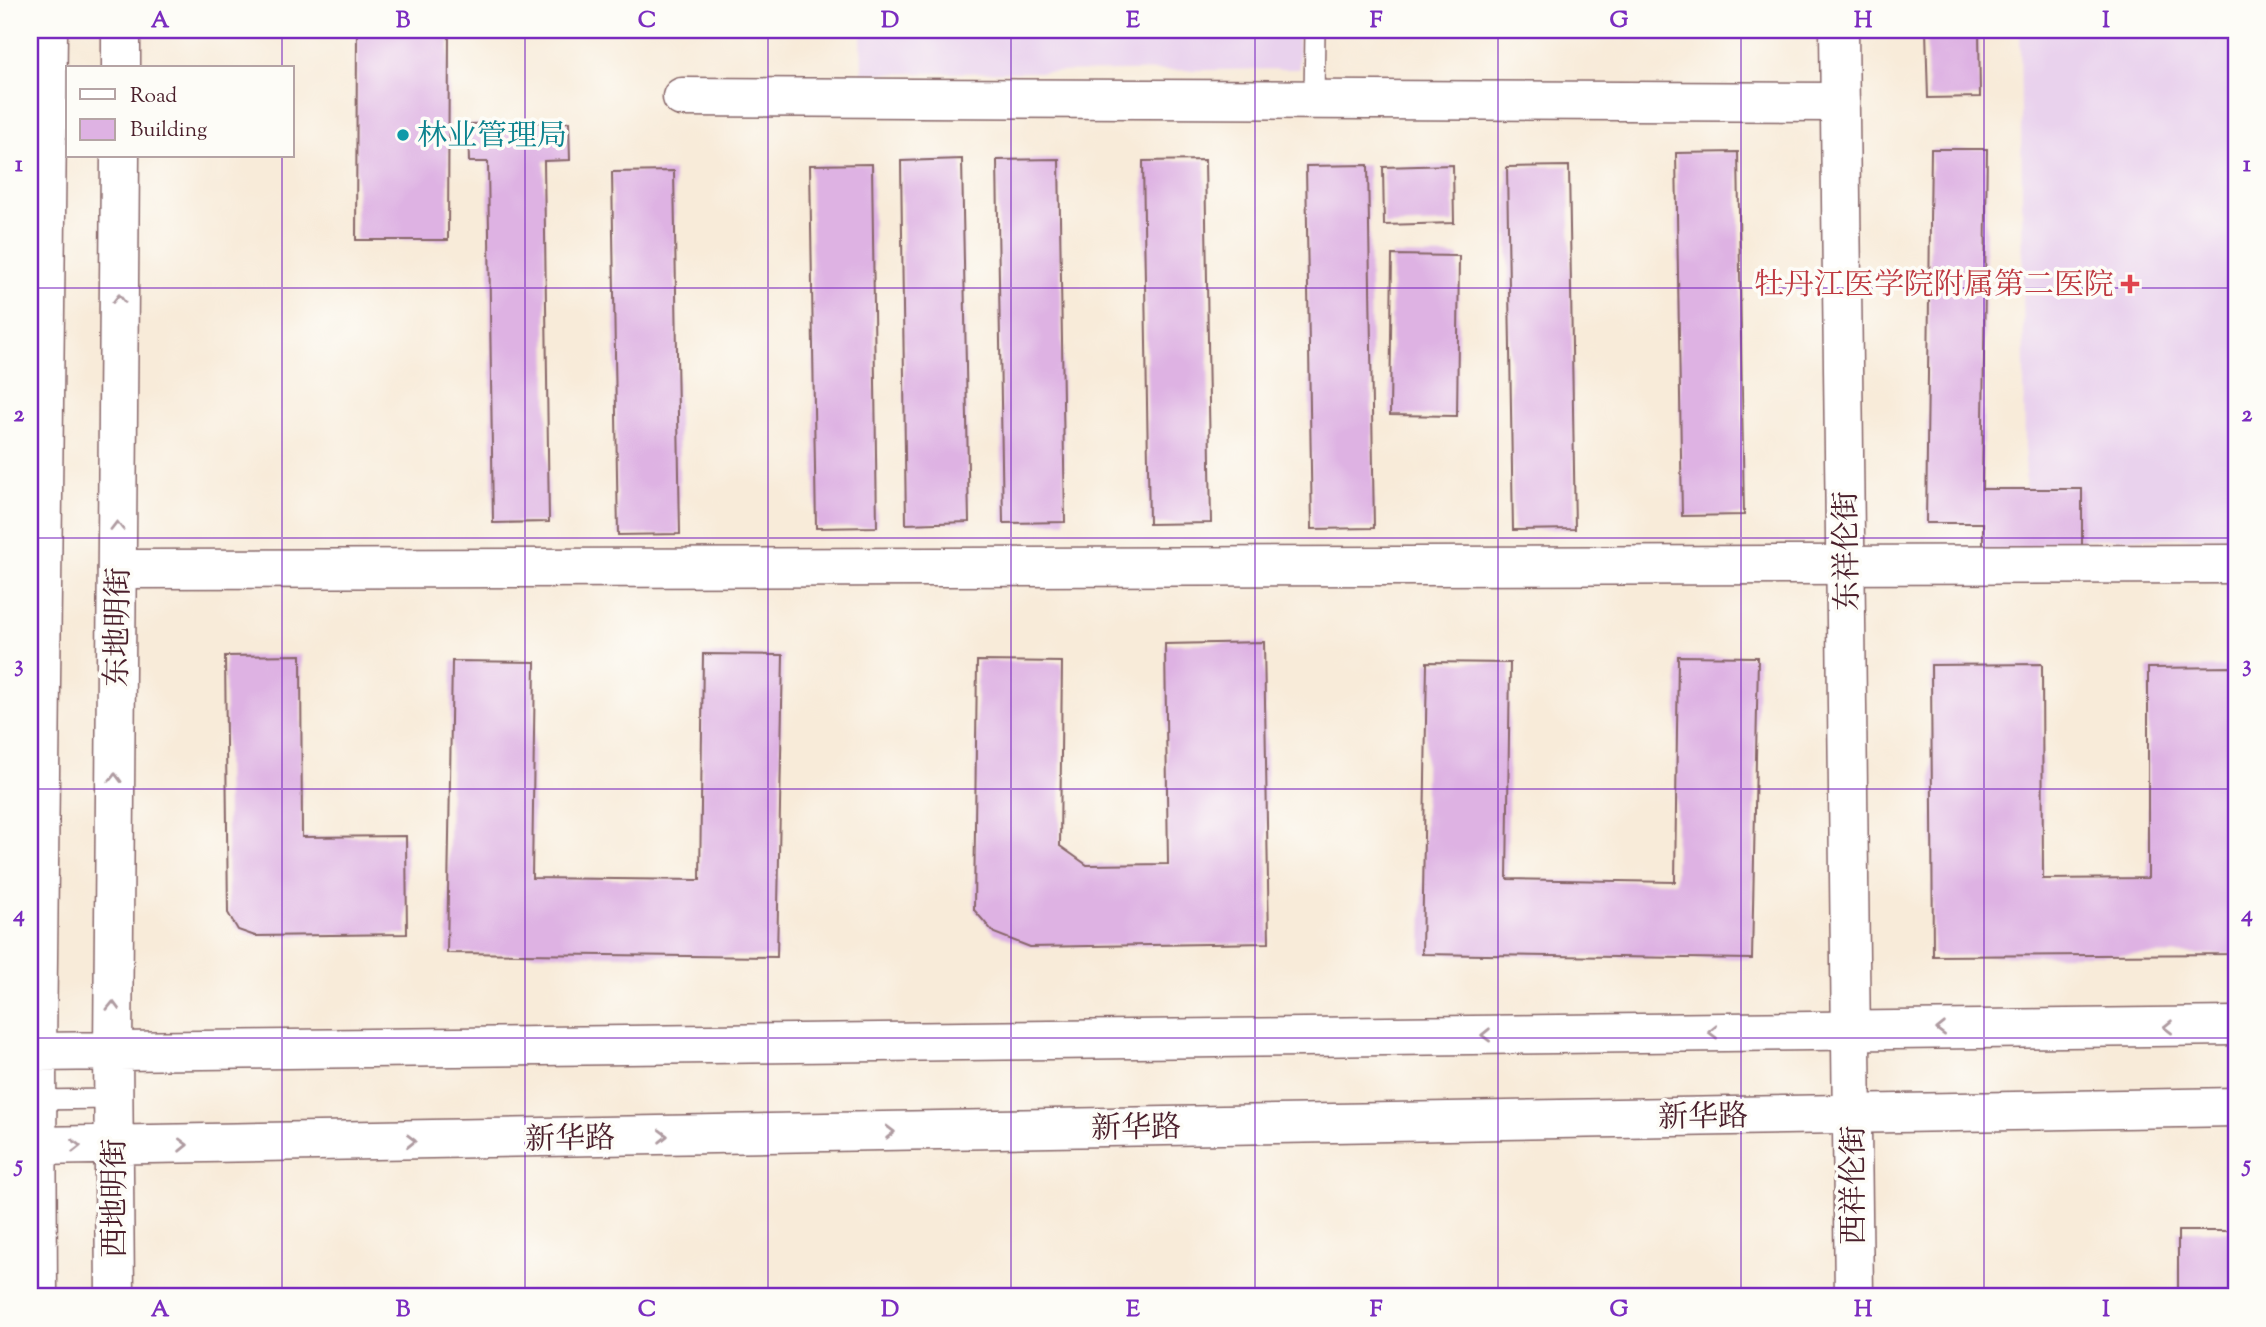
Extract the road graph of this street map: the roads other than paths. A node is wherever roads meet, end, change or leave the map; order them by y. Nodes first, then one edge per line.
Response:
1 (48, 30) edge
2 (121, 30) edge
3 (1315, 30) edge
4 (1839, 30) edge
5 (121, 66) edge
6 (682, 97) dead end
7 (1314, 100) junction
8 (1840, 102) junction
9 (120, 158) edge
10 (1846, 564) junction
11 (2236, 564) edge
12 (117, 569) junction
13 (2236, 1026) edge
14 (1852, 1030) junction
15 (113, 1051) junction
16 (37, 1052) junction
17 (1853, 1072) joint
18 (114, 1099) junction
19 (33, 1100) edge
20 (2236, 1107) edge
21 (1852, 1113) junction
22 (37, 1146) junction
23 (115, 1146) junction
24 (38, 1297) edge
25 (115, 1297) edge
26 (1854, 1297) edge

1 - 16 main road
2 - 5 main road
3 - 7 lane
4 - 8 main road, 东祥伦街
6 - 7 main road
7 - 8 main road
8 - 10 main road, 东祥伦街
12 -> 9 main road, 东地明街
10 - 11 main road
10 - 12 main road
10 - 14 main road, 东祥伦街
15 -> 12 main road, 东地明街
13 -> 14 main road
14 -> 15 main road
14 - 17 main road, 东祥伦街
15 - 16 main road
15 - 18 main road, 东地明街
16 - 19 main road
17 - 21 main road, 西祥伦街
18 - 19 lane
18 - 23 main road, 西地明街
19 - 22 main road
20 - 21 main road, 新华路
23 -> 21 main road, 新华路
21 - 26 main road, 西祥伦街
22 -> 23 main road, 新华路
22 - 24 main road
23 - 25 main road, 西地明街

